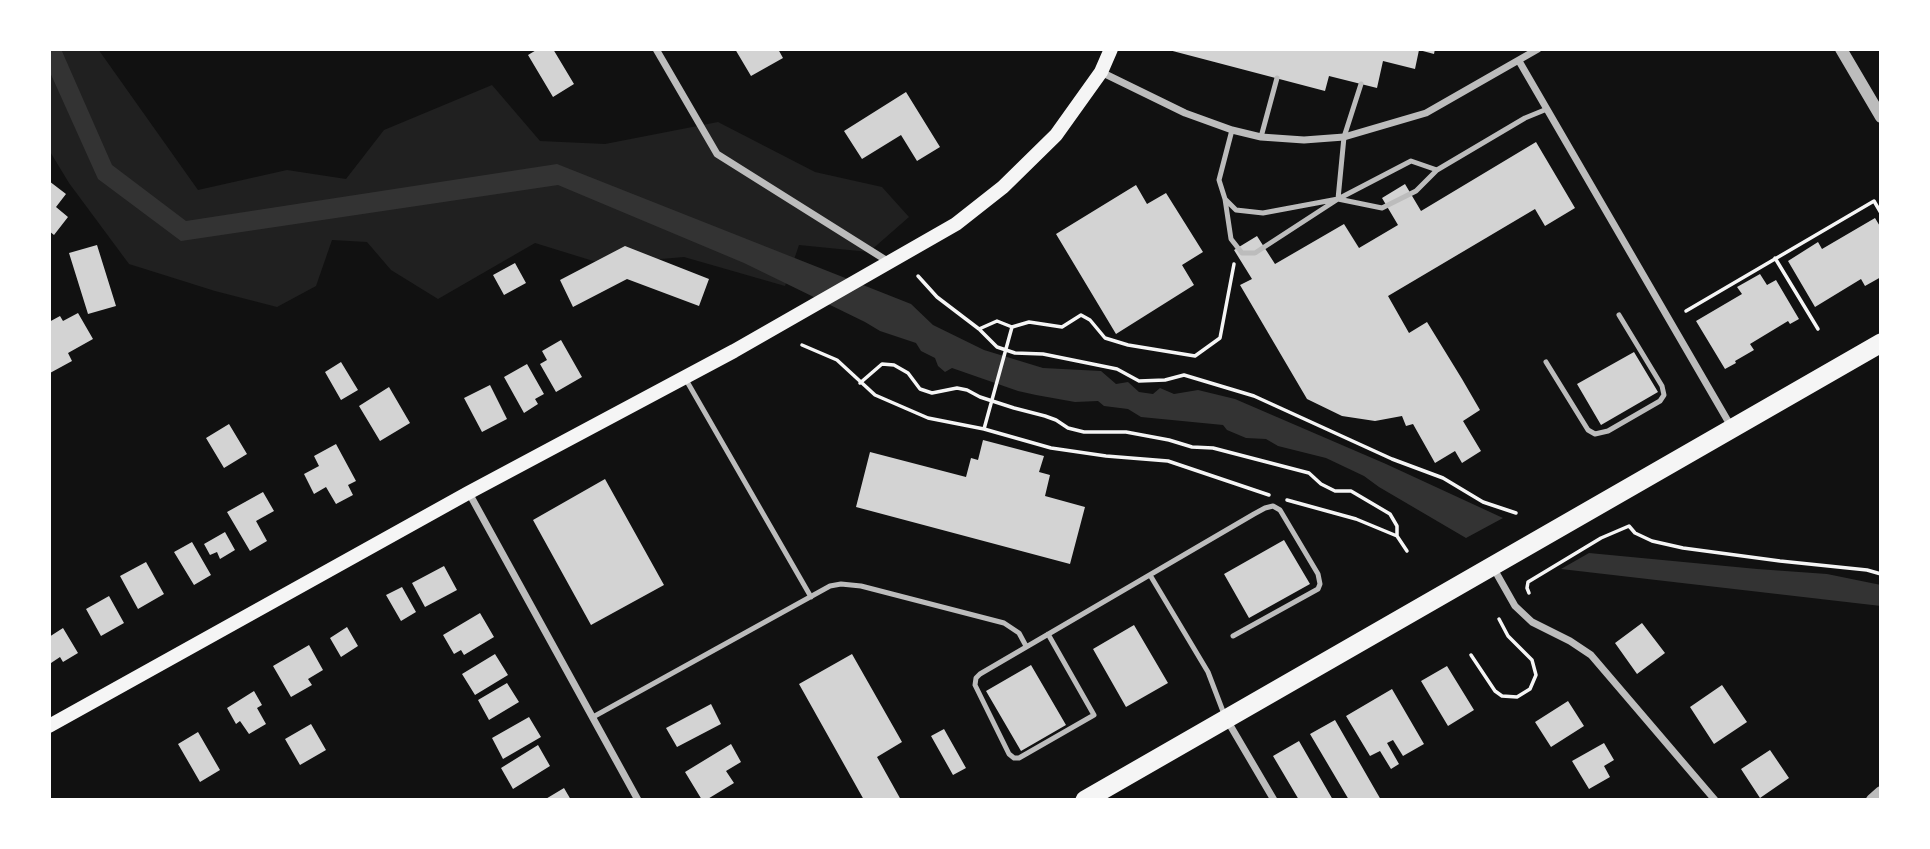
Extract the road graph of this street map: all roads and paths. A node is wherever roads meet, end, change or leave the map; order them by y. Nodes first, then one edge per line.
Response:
1 (656, 49) edge
2 (1111, 49) edge
3 (1538, 49) edge
4 (1841, 49) edge
5 (1519, 61) junction
6 (1101, 72) junction
7 (1277, 78) dead end
8 (1361, 84) dead end
9 (1546, 109) junction
10 (1881, 117) edge
11 (1232, 130) junction
12 (1261, 137) junction
13 (1344, 137) junction
14 (1437, 170) junction
15 (1225, 199) junction
16 (1338, 199) junction
17 (1881, 213) edge
18 (1775, 258) junction
19 (890, 262) junction
20 (1234, 264) dead end
21 (918, 276) dead end
22 (1685, 311) dead end
23 (1619, 315) dead end
24 (1012, 327) junction
25 (979, 329) junction
26 (1818, 329) dead end
27 (1881, 343) edge
28 (803, 345) dead end
29 (1546, 362) dead end
30 (685, 378) junction
31 (860, 383) junction
32 (1732, 428) junction
33 (984, 429) junction
34 (468, 493) junction
35 (1274, 496) dead end
36 (1287, 500) dead end
37 (1516, 513) dead end
38 (1397, 536) junction
39 (1407, 551) dead end
40 (1492, 566) junction
41 (1881, 574) edge
42 (1150, 575) junction
43 (1529, 593) dead end
44 (811, 597) junction
45 (1499, 619) dead end
46 (1048, 634) junction
47 (1233, 636) dead end
48 (1026, 646) junction
49 (1471, 655) dead end
50 (593, 717) junction
51 (1226, 720) junction
52 (49, 726) edge
53 (1881, 792) edge
54 (638, 800) edge
55 (1086, 800) edge
56 (1274, 800) edge
57 (1715, 800) edge
58 (1872, 800) edge

1 - 19 street
2 - 6 main road
3 - 5 street
4 - 10 street
5 - 9 street
5 - 13 street
6 - 11 street
6 - 19 main road
7 - 12 lane
8 - 13 lane
9 - 14 lane
9 - 32 street
11 - 12 street
11 - 15 lane
12 - 13 street
13 - 16 lane
14 - 16 lane
14 - 16 lane
15 - 16 lane
15 - 16 lane
17 - 18 path
18 - 22 path
18 - 26 path
19 - 30 main road
20 - 24 path
21 - 25 path
23 - 29 lane
24 - 25 path
24 - 33 path
25 - 37 path
27 - 32 highway
28 - 31 path
30 - 34 main road
30 - 44 lane
31 - 33 path
31 - 38 path
32 - 40 highway
33 - 35 path
34 - 50 street
34 - 52 main road
36 - 38 path
38 - 39 path
40 - 51 highway
40 - 57 street
41 - 43 path
42 - 46 lane
42 - 47 lane
42 - 51 lane
44 - 48 lane
44 - 50 lane
45 - 49 path
46 - 48 lane
46 - 48 lane
50 - 54 street
51 - 55 highway
51 - 56 street
53 - 58 street

